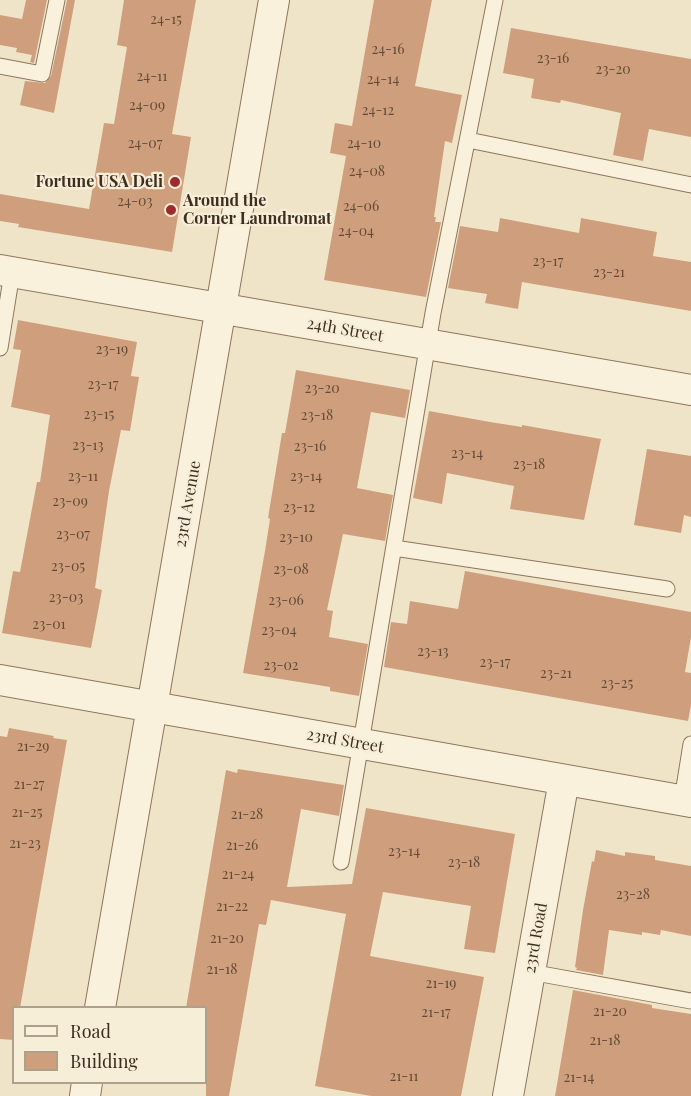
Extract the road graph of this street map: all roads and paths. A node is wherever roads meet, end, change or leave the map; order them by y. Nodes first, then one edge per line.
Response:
1 (57, 0) edge
2 (274, 0) edge
3 (495, 0) edge
4 (0, 66) edge
5 (468, 140) junction
6 (691, 185) edge
7 (6, 271) edge
8 (221, 309) junction
9 (428, 345) junction
10 (0, 348) edge
11 (691, 390) edge
12 (394, 548) junction
13 (667, 588) dead end
14 (0, 680) edge
15 (153, 707) junction
16 (361, 744) junction
17 (691, 744) edge
18 (564, 780) junction
19 (687, 801) edge
20 (341, 862) dead end
21 (530, 972) junction
22 (691, 1001) edge
23 (100, 1006) edge
24 (508, 1096) edge

1 - 4 lane
2 - 8 street, 23rd Avenue
3 - 5 lane
5 - 6 lane
5 - 9 lane
7 - 8 street, 24th Street
7 - 10 lane
8 - 9 street, 24th Street
8 - 15 street, 23rd Avenue
9 - 11 street, 24th Street
9 - 12 lane
12 - 13 lane
12 - 16 lane
14 - 15 street, 23rd Street
15 - 16 street, 23rd Street
15 - 23 street, 23rd Avenue
16 - 18 street, 23rd Street
16 - 20 lane
17 - 19 lane
18 - 19 street, 23rd Street
18 - 21 street, 23rd Road
21 - 22 lane
21 - 24 street, 23rd Road

